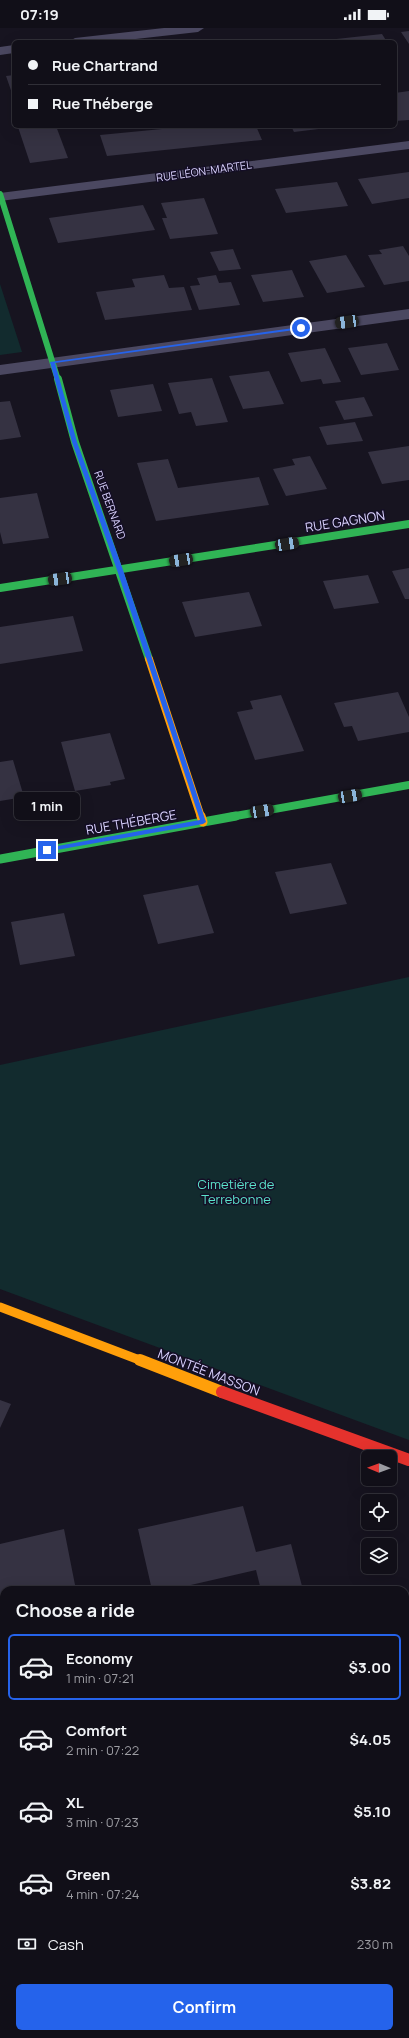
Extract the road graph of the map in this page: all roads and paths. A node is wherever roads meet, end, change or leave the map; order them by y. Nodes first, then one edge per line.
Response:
1 (198, 28) edge
2 (93, 40) edge
3 (12, 49) edge
4 (0, 50) edge
5 (409, 145) edge
6 (0, 196) edge
7 (409, 314) edge
8 (53, 362) junction
9 (0, 370) edge
10 (409, 524) edge
11 (120, 570) junction
12 (0, 588) edge
13 (409, 786) edge
14 (203, 822) junction
15 (0, 859) edge
16 (0, 1306) edge
17 (409, 1460) edge

1 - 2 street
3 - 4 street
5 - 6 street, RUE LÉON-MARTEL
6 - 8 street, RUE BERNARD
7 - 8 street
8 - 9 street
8 - 11 street, RUE BERNARD
10 - 11 street, RUE GAGNON
11 - 12 street, RUE GAGNON
11 - 14 street, RUE BERNARD
13 - 14 street, RUE THÉBERGE
14 - 15 street, RUE THÉBERGE
16 - 17 street, MONTÉE MASSON

